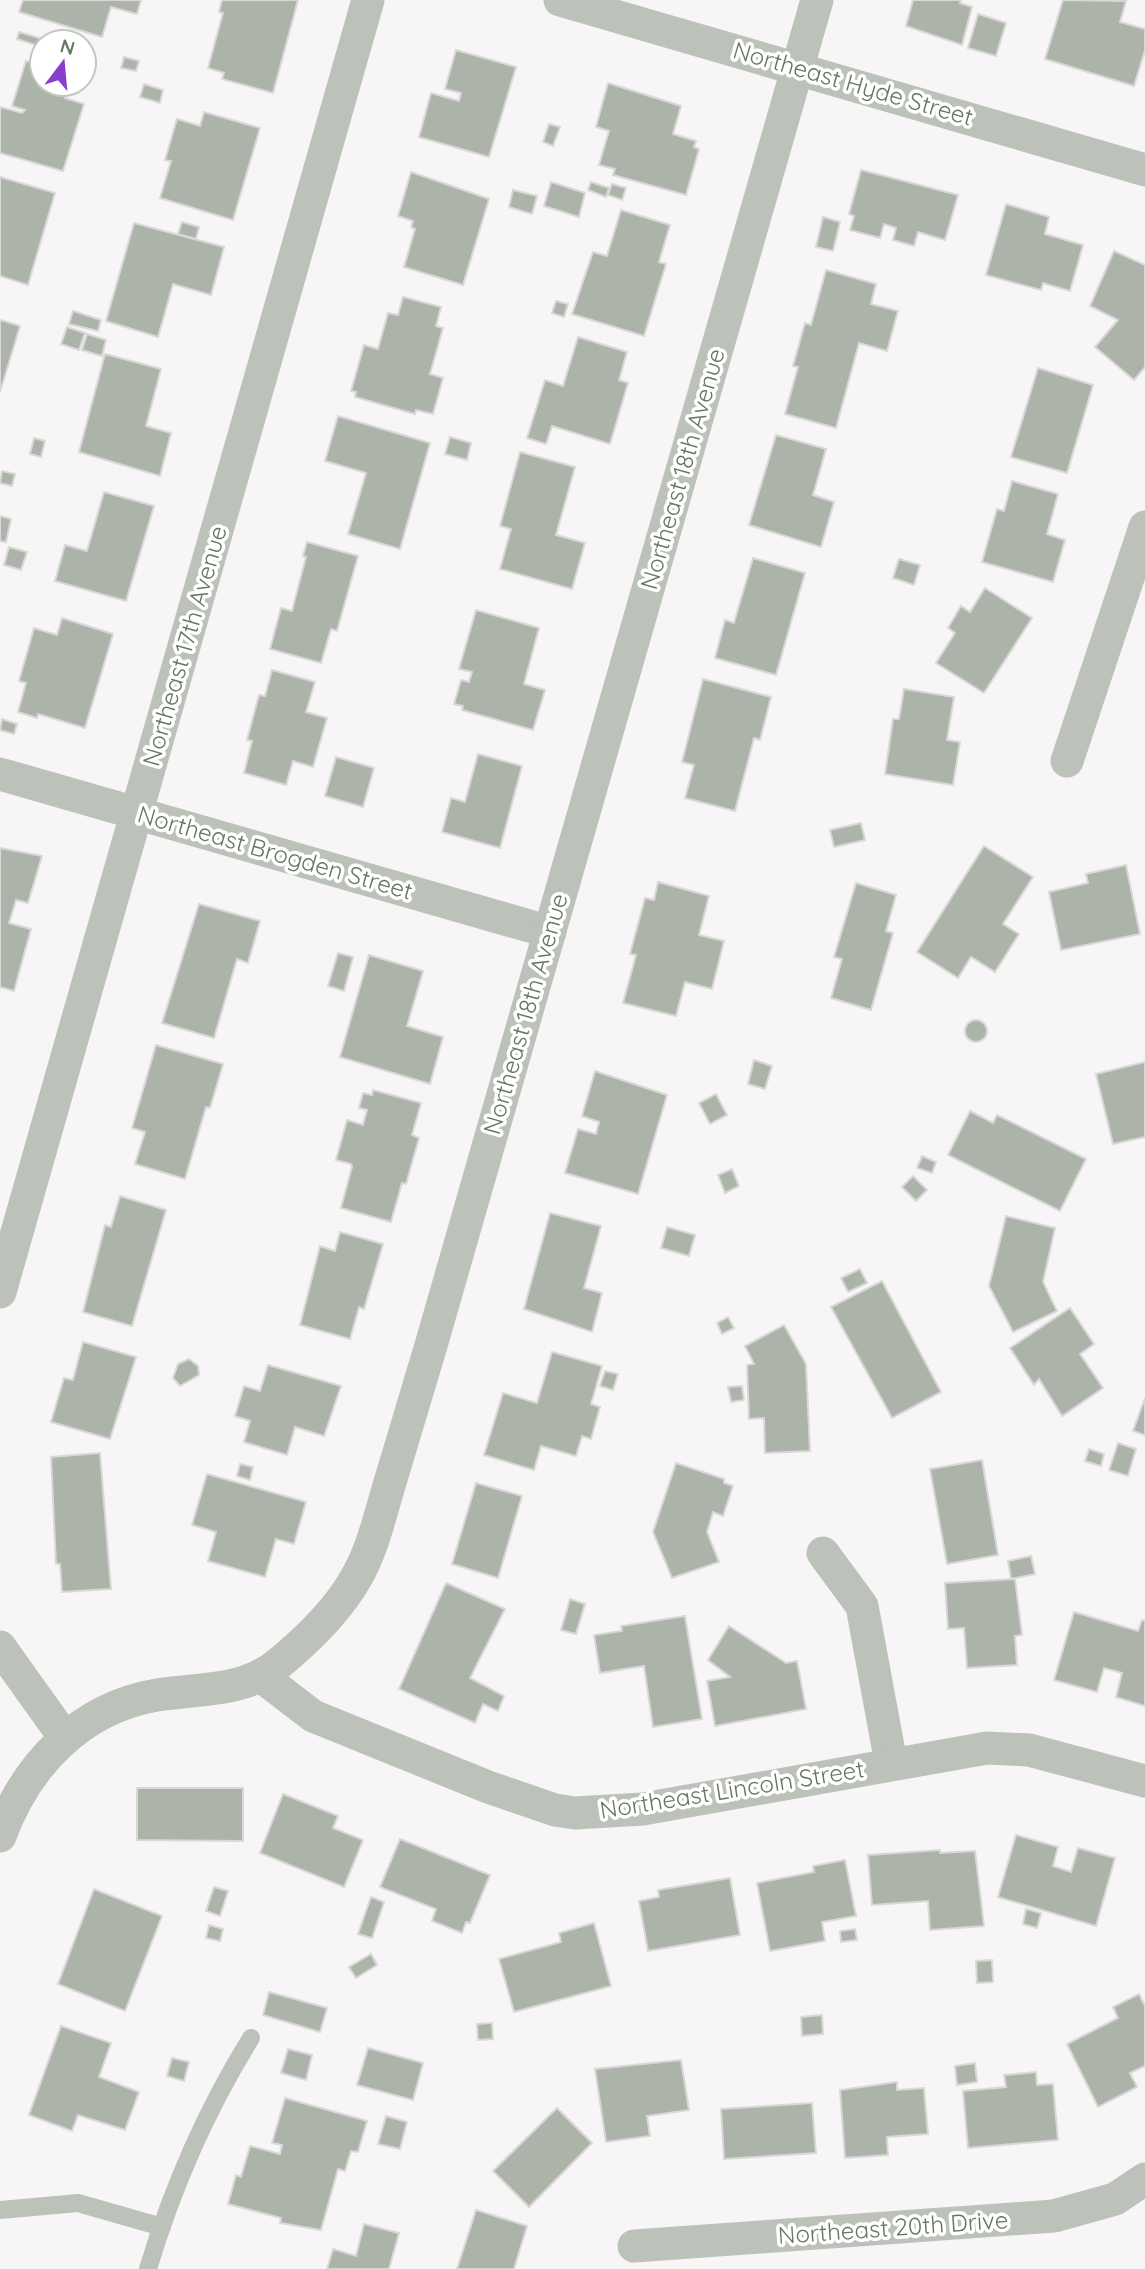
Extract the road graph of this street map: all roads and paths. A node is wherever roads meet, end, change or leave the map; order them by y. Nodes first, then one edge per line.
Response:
1 (368, 0) edge
2 (560, 0) edge
3 (817, 0) edge
4 (799, 67) junction
5 (1145, 170) edge
6 (1145, 527) edge
7 (1066, 761) dead end
8 (0, 774) edge
9 (138, 813) junction
10 (550, 932) junction
11 (0, 1292) edge
12 (823, 1553) dead end
13 (0, 1647) edge
14 (261, 1676) junction
15 (65, 1738) junction
16 (891, 1763) junction
17 (1145, 1781) edge
18 (0, 1836) edge
19 (251, 2038) dead end
20 (1145, 2179) edge
21 (0, 2210) edge
22 (162, 2227) junction
23 (634, 2246) dead end
24 (148, 2269) edge

1 - 9 street, Northeast 17th Avenue
2 - 4 street, Northeast Hyde Street
3 - 4 street, Northeast 18th Avenue
4 - 5 street, Northeast Hyde Street
4 - 10 street, Northeast 18th Avenue
6 - 7 street
8 - 9 street, Northeast Brogden Street
9 - 10 street, Northeast Brogden Street
9 - 11 street, Northeast 17th Avenue
10 - 14 street, Northeast 18th Avenue
12 - 16 street
13 - 15 street
14 - 15 street, Northeast 18th Avenue
14 - 16 street, Northeast Lincoln Street
15 - 18 street, Northeast 18th Avenue
16 - 17 street, Northeast Lincoln Street
19 - 22 lane
20 - 23 street, Northeast 20th Drive
21 - 22 lane
22 - 24 lane

